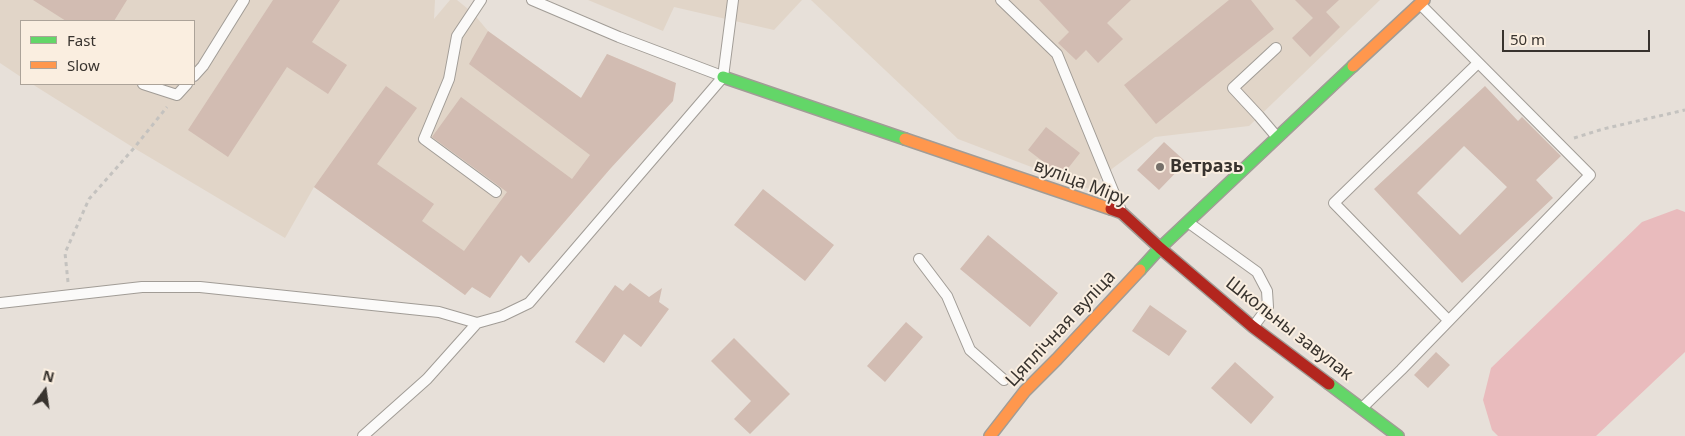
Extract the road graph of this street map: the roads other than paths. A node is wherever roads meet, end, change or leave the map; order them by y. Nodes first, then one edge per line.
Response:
1 (244, 0) edge
2 (481, 0) edge
3 (532, 0) edge
4 (733, 0) edge
5 (1001, 0) edge
6 (1422, 2) edge
7 (1276, 48) dead end
8 (1478, 63) junction
9 (195, 75) edge
10 (723, 77) junction
11 (146, 85) edge
12 (186, 85) edge
13 (1278, 139) junction
14 (496, 192) dead end
15 (1122, 213) junction
16 (1188, 223) junction
17 (1160, 248) junction
18 (919, 259) dead end
19 (0, 303) edge
20 (1448, 320) junction
21 (477, 323) junction
22 (1253, 327) junction
23 (1004, 380) dead end
24 (1362, 408) junction
25 (363, 436) edge
26 (990, 436) edge
27 (1398, 436) edge

1 - 9 lane
2 - 14 lane
3 - 10 lane
4 - 10 lane
5 - 15 lane
6 - 8 lane
6 - 13 street
7 - 13 lane
8 - 20 lane
8 - 20 lane
10 - 15 street, вуліца Міру
10 - 21 lane
11 - 12 lane
13 - 16 street
15 - 17 street, вуліца Міру
16 - 17 street
16 - 22 lane
17 - 22 street, Школьны завулак
17 - 26 street, Цяплічная вуліца
18 - 23 lane
19 - 21 lane
20 - 24 lane
21 - 25 lane
22 - 24 street, Школьны завулак
24 - 27 street, Школьны завулак

